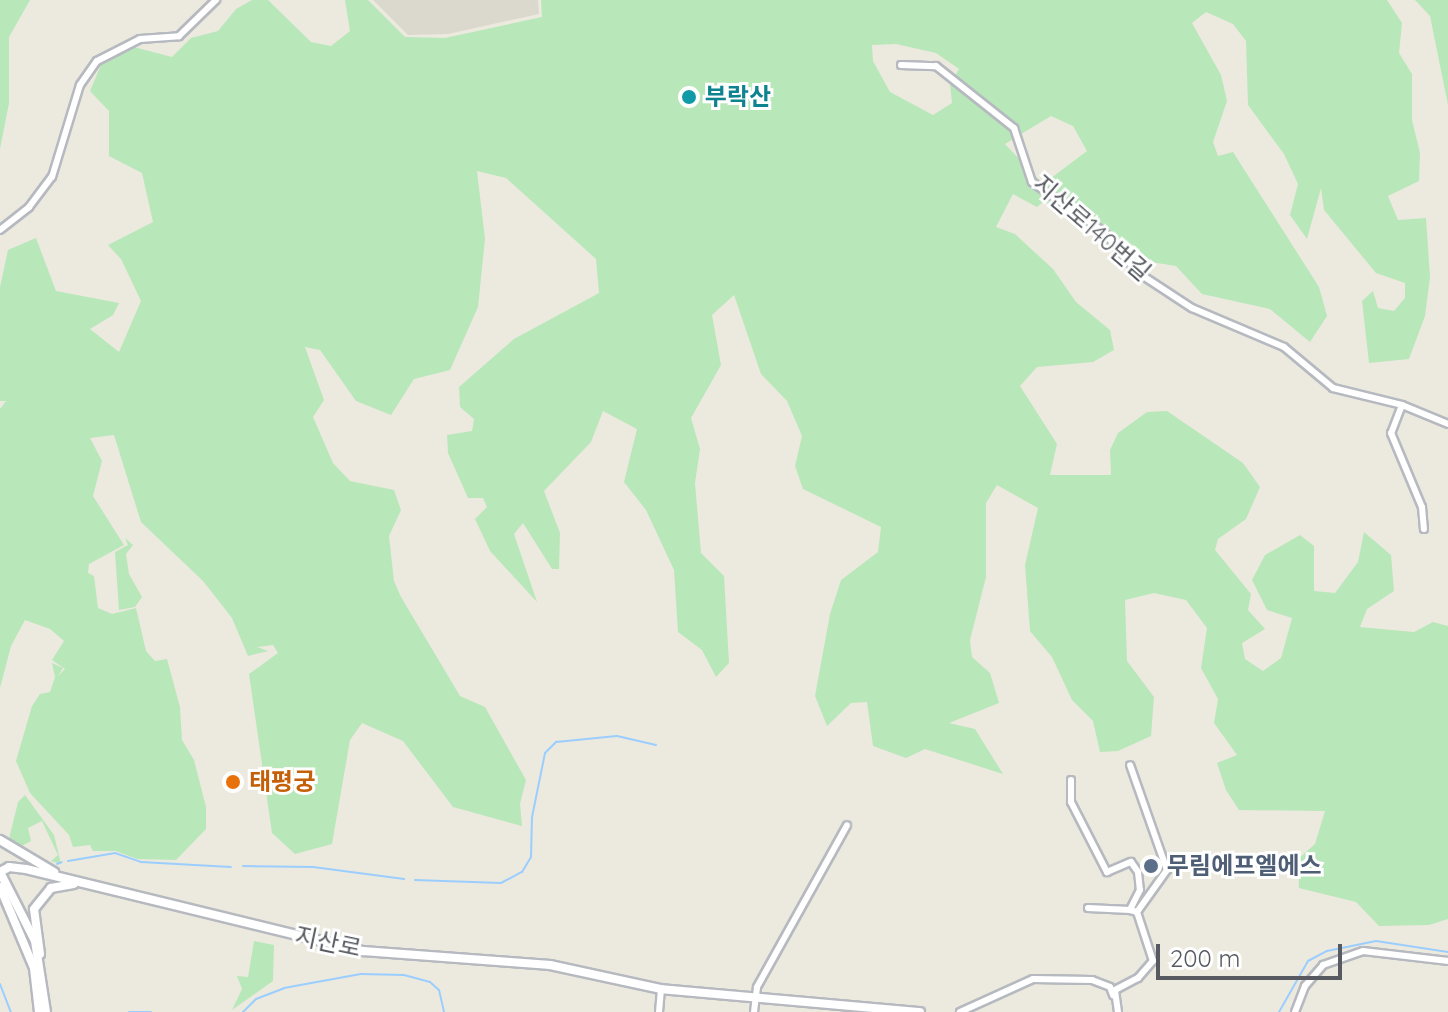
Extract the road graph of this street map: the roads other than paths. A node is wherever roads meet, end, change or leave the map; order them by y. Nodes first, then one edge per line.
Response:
1 (216, 0) edge
2 (901, 65) dead end
3 (0, 230) edge
4 (1402, 405) junction
5 (1448, 424) edge
6 (1424, 529) dead end
7 (1130, 765) dead end
8 (1071, 780) dead end
9 (847, 825) dead end
10 (0, 840) edge
11 (0, 872) edge
12 (65, 879) junction
13 (84, 883) junction
14 (0, 887) edge
15 (0, 900) edge
16 (1088, 908) dead end
17 (1133, 911) junction
18 (15, 920) junction
19 (40, 959) junction
20 (1448, 961) edge
21 (661, 989) junction
22 (757, 996) junction
23 (1114, 1003) junction
24 (39, 1012) edge
25 (46, 1012) edge
26 (659, 1012) edge
27 (754, 1012) edge
28 (920, 1012) edge
29 (960, 1012) edge
30 (1118, 1012) edge
31 (1295, 1012) edge

1 - 3 street
2 - 4 street, 지산로140번길
4 - 5 street, 지산로140번길
4 - 6 street
7 - 17 street
8 - 17 street
9 - 22 street
10 - 12 main road
11 - 12 main road, 지산로
11 - 19 main road
12 - 13 main road, 지산로
13 - 19 main road
13 - 21 main road, 지산로
14 - 18 main road
15 - 18 main road
16 - 17 street
17 - 23 street
18 - 24 main road
19 - 25 main road
20 - 31 street
21 - 22 main road, 지산로
21 - 26 street
22 - 27 street
22 - 28 main road, 지산로
23 - 29 street
23 - 30 street

